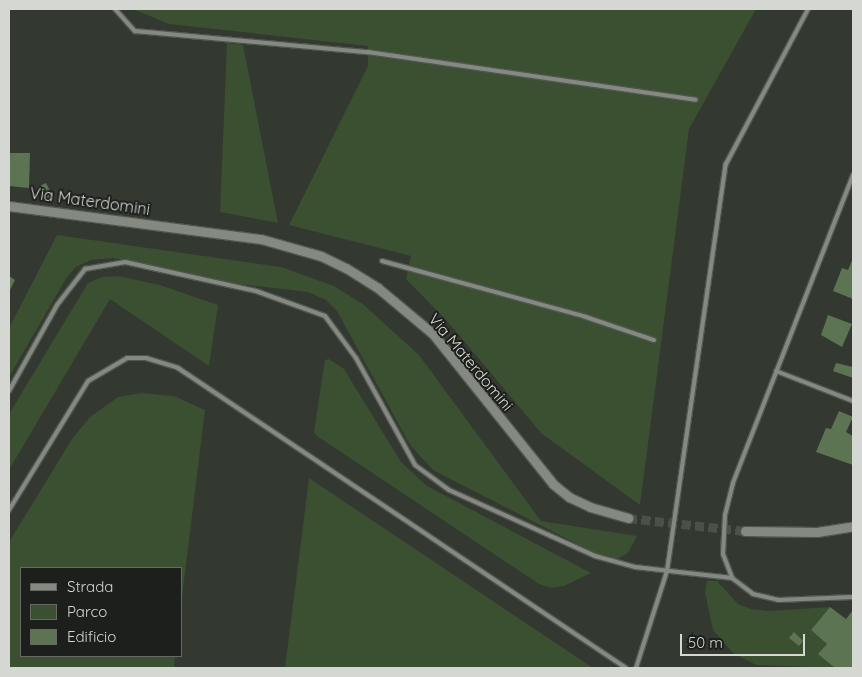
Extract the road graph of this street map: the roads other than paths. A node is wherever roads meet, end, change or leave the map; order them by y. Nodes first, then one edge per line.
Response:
1 (115, 9) edge
2 (808, 9) edge
3 (696, 100) dead end
4 (853, 175) edge
5 (9, 206) edge
6 (382, 261) dead end
7 (654, 340) dead end
8 (776, 371) junction
9 (9, 391) edge
10 (853, 401) edge
11 (9, 510) edge
12 (628, 518) tunnel mouth
13 (853, 526) edge
14 (745, 531) tunnel mouth
15 (667, 571) junction
16 (732, 578) junction
17 (853, 597) edge
18 (626, 668) edge
19 (636, 668) edge

1 - 3 lane
2 - 15 lane
4 - 8 lane
5 - 12 street, Via Materdomini
6 - 7 lane
8 - 10 lane
8 - 16 lane
9 - 15 lane
11 - 18 lane
13 - 14 street
15 - 16 lane
15 - 19 lane
16 - 17 lane

